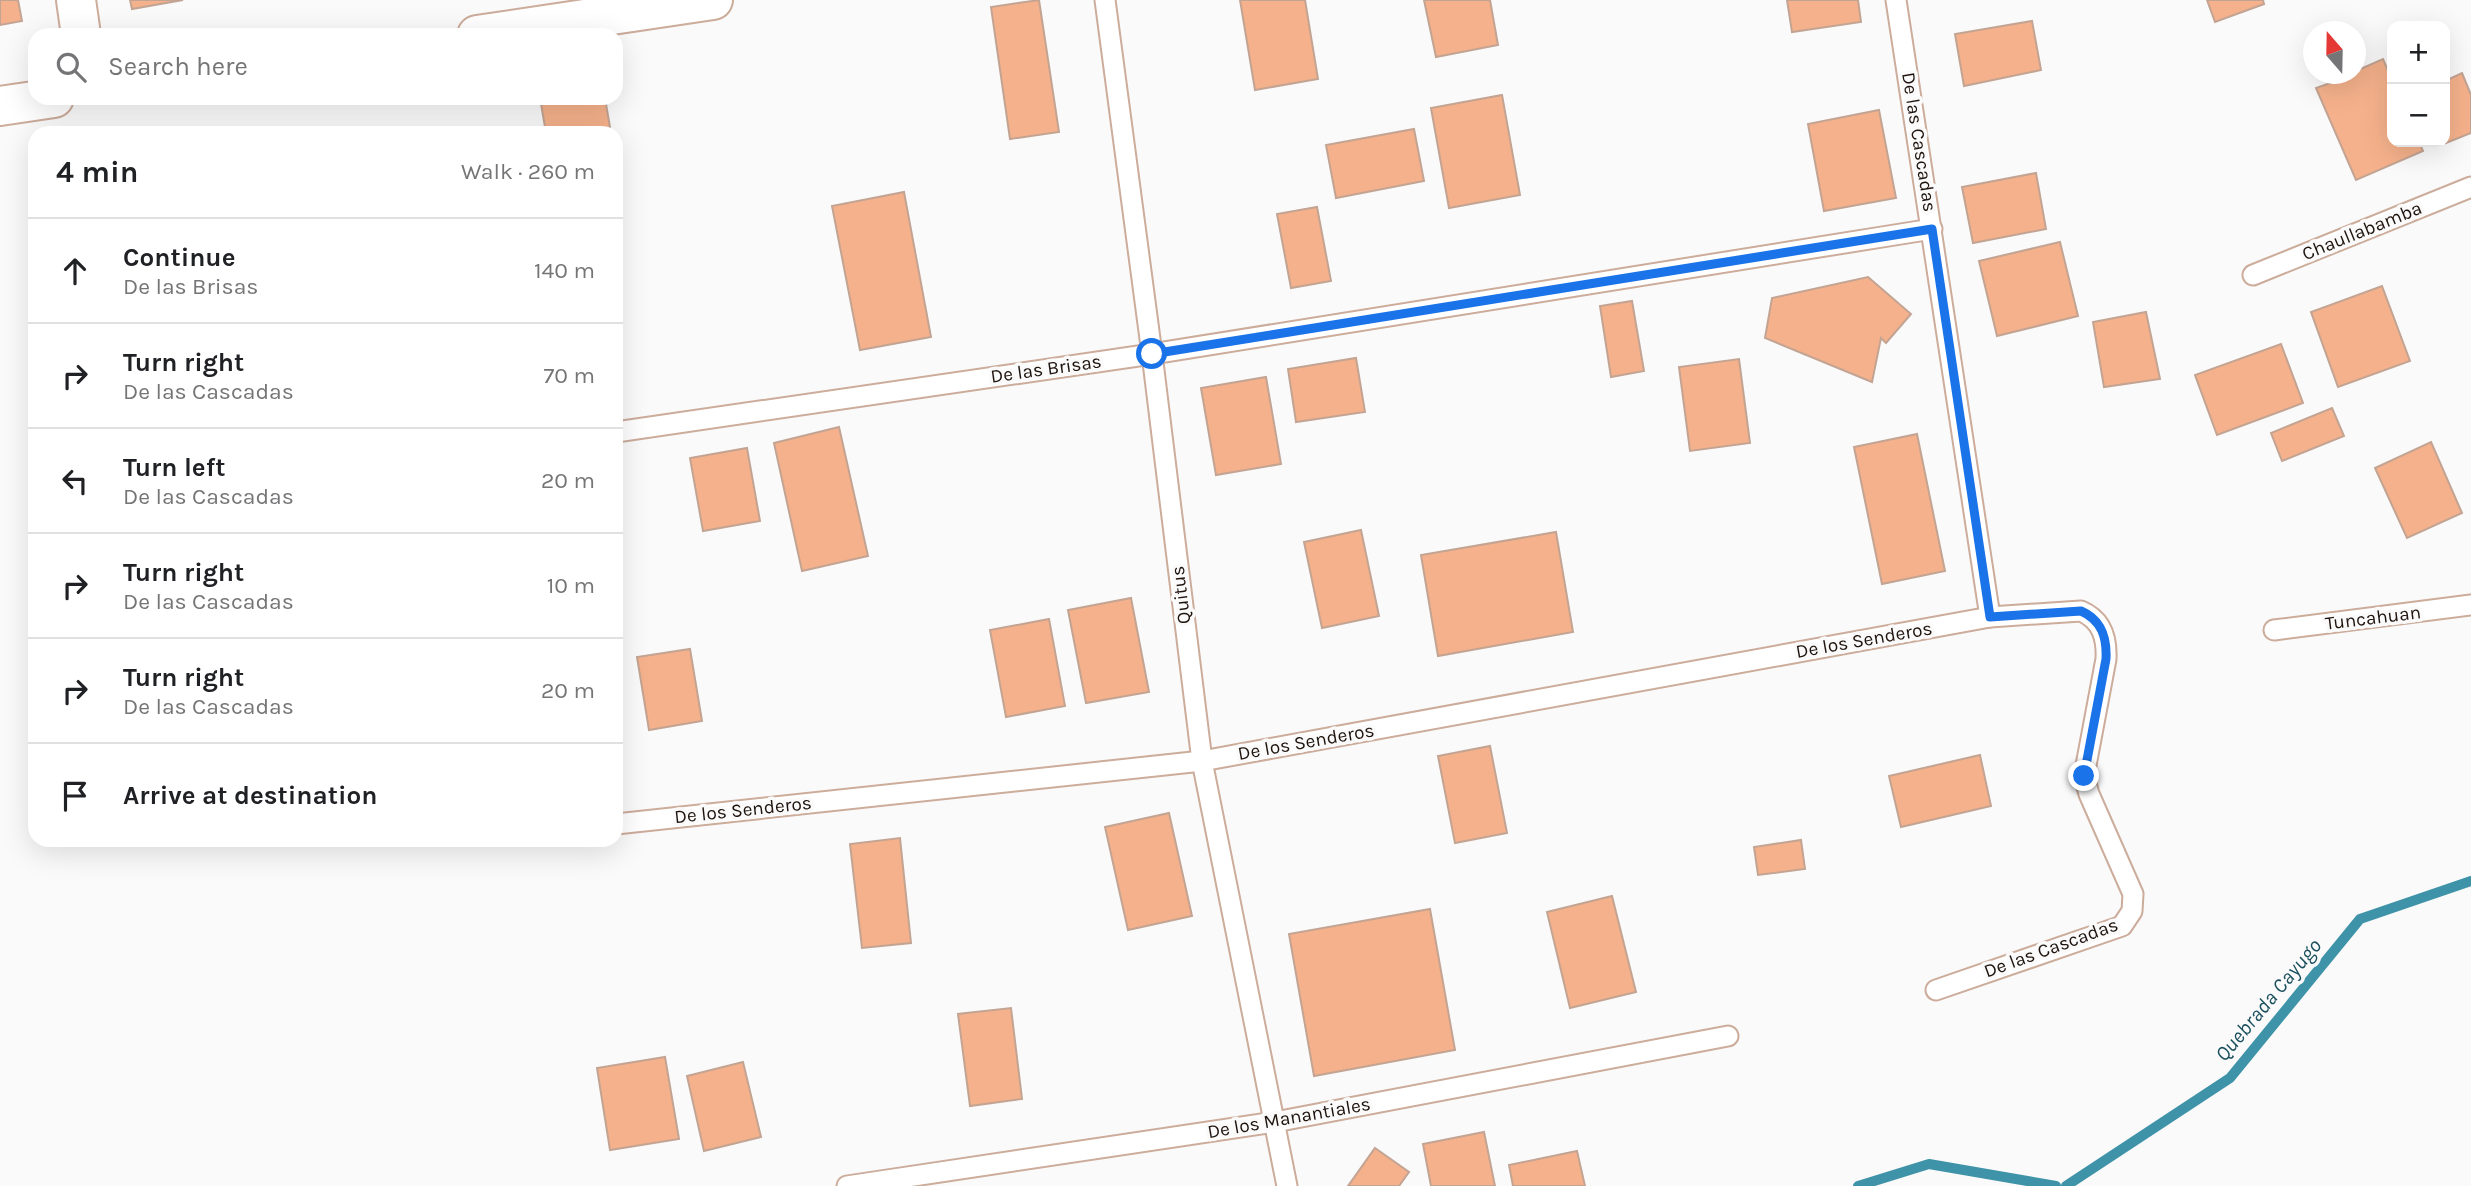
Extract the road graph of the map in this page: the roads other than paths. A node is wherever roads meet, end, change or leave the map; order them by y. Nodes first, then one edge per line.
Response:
1 (76, 0) edge
2 (713, 0) edge
3 (1105, 0) edge
4 (1896, 0) edge
5 (80, 28) edge
6 (524, 28) edge
7 (28, 102) edge
8 (0, 106) edge
9 (2471, 187) edge
10 (1932, 229) junction
11 (2253, 275) dead end
12 (1152, 354) junction
13 (623, 431) edge
14 (2471, 606) edge
15 (1990, 617) junction
16 (2274, 630) dead end
17 (1202, 761) junction
18 (623, 823) edge
19 (1936, 990) dead end
20 (1728, 1036) dead end
21 (1275, 1122) junction
22 (847, 1186) edge
23 (1287, 1186) edge

1 - 5 street
2 - 6 street
3 - 12 lane, Quitus
4 - 10 lane, De las Cascadas
7 - 8 street
9 - 11 lane, Chaullabamba
10 - 12 lane, De las Brisas
10 - 15 lane, De las Cascadas
12 - 13 lane, De las Brisas
12 - 17 lane, Quitus
14 - 16 lane, Tuncahuan
15 - 17 lane, De los Senderos
15 - 19 lane, De las Cascadas
17 - 18 lane, De los Senderos
17 - 21 lane, Quitus
20 - 21 lane, De los Manantiales
21 - 22 lane, De los Manantiales
21 - 23 lane, Quitus

